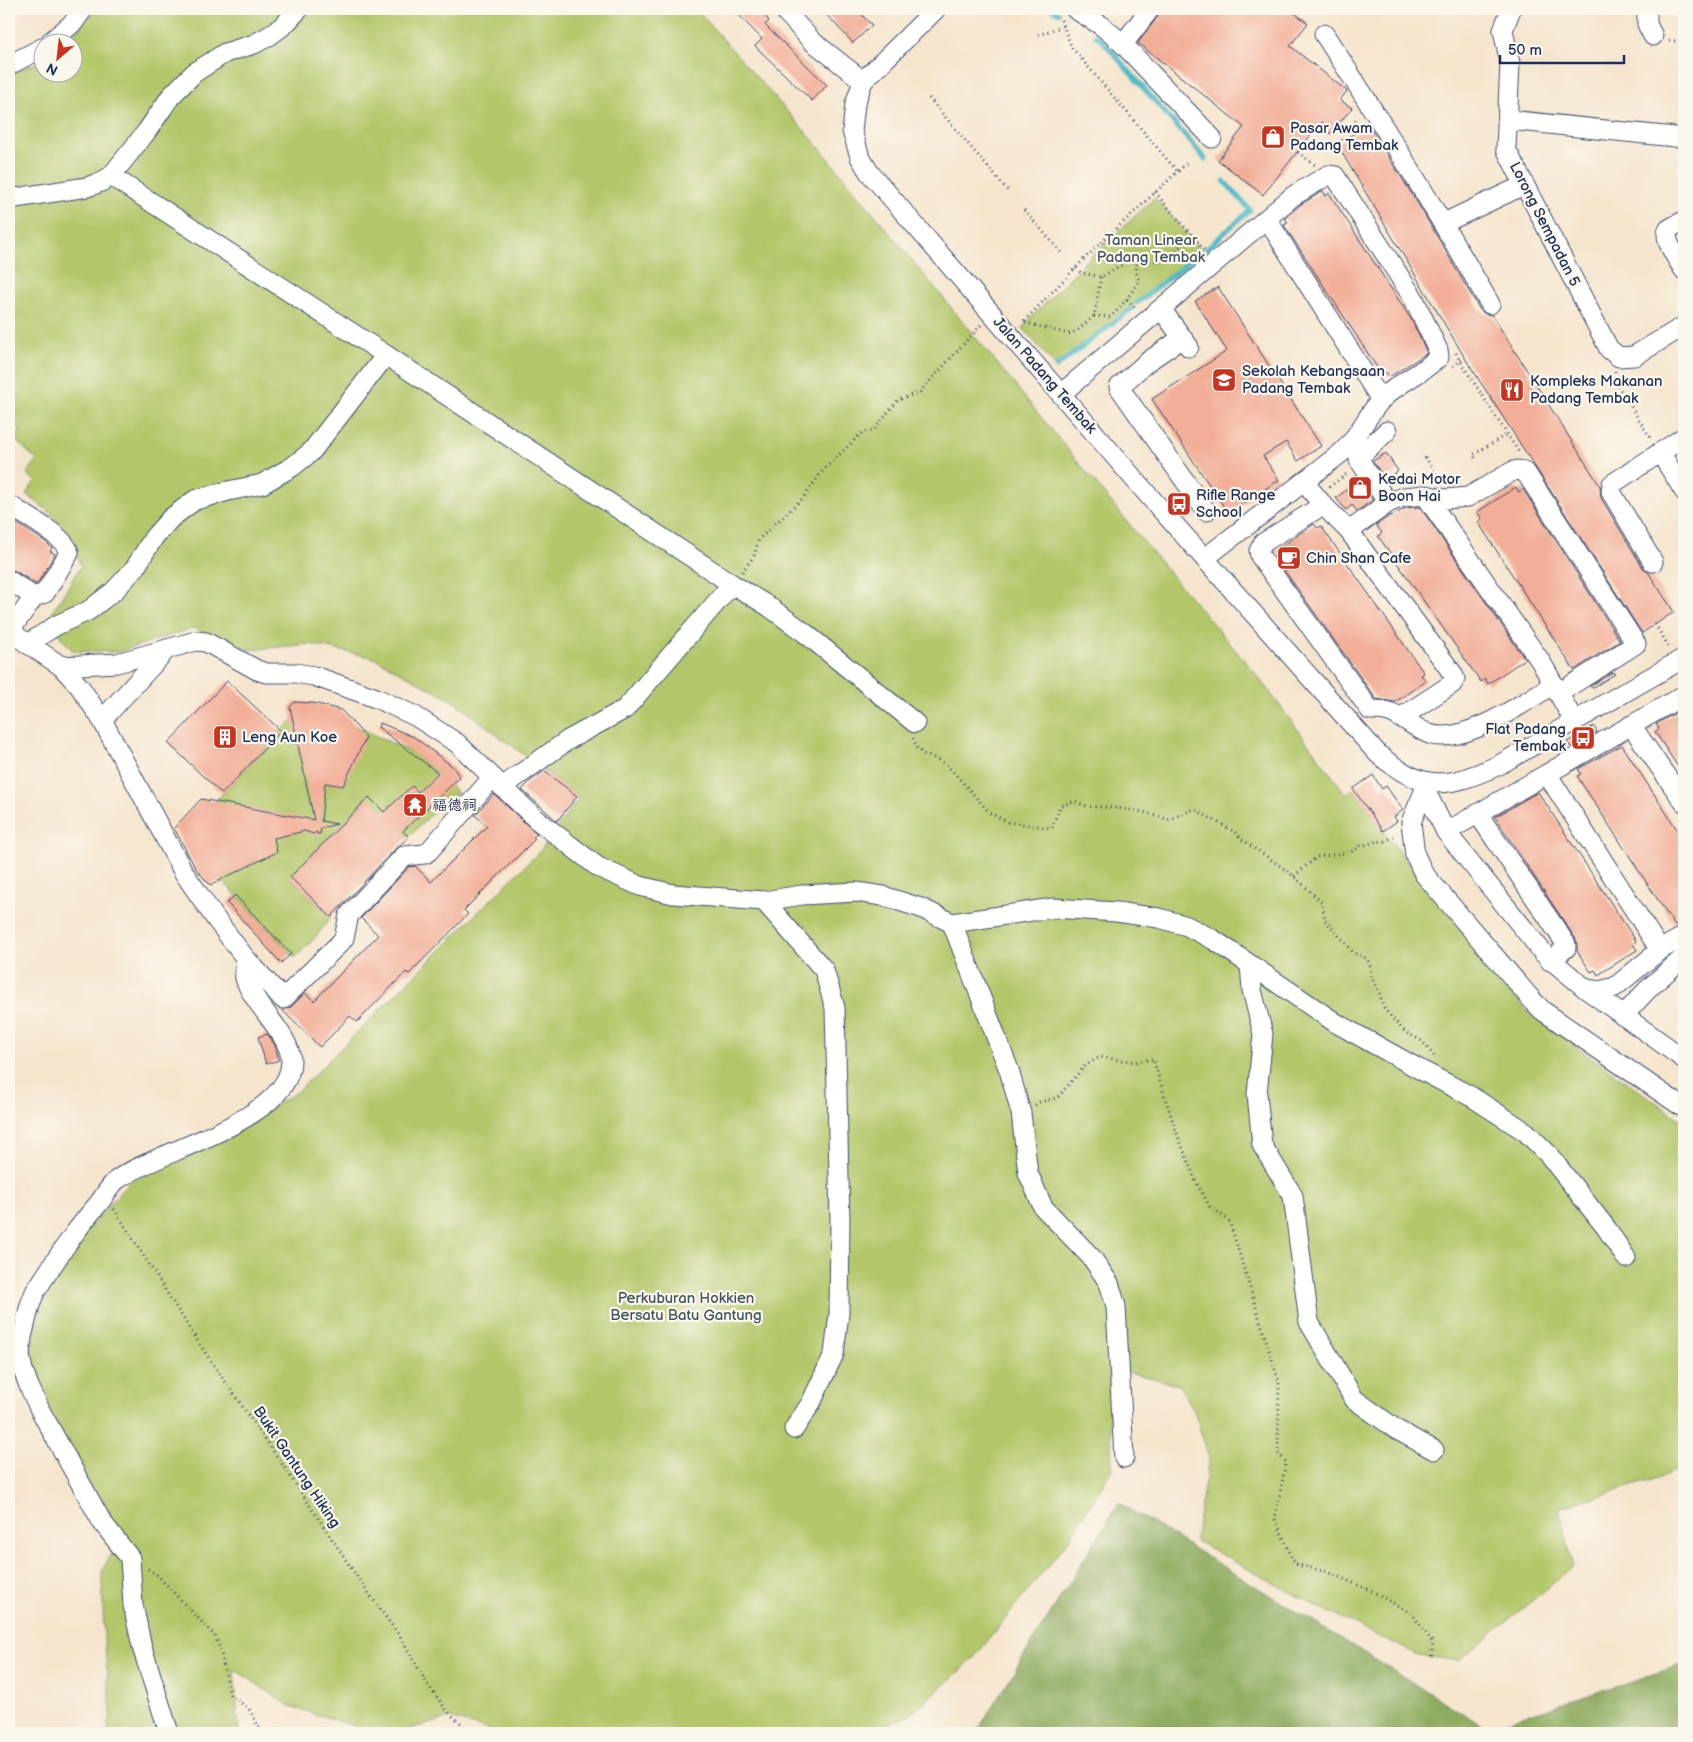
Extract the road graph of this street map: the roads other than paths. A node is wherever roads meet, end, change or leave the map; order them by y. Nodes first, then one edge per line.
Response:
1 (83, 9) edge
2 (299, 9) edge
3 (783, 9) edge
4 (936, 9) edge
5 (1150, 9) edge
6 (1510, 9) edge
7 (1647, 9) edge
8 (1068, 13) edge
9 (62, 32) edge
10 (1324, 34) dead end
11 (1653, 36) dead end
12 (1123, 44) junction
13 (32, 53) edge
14 (9, 65) edge
15 (863, 81) junction
16 (1509, 120) junction
17 (1212, 138) dead end
18 (1684, 138) edge
19 (111, 176) junction
20 (1524, 185) junction
21 (9, 199) edge
22 (1267, 219) junction
23 (1684, 221) edge
24 (1444, 223) junction
25 (1684, 270) edge
26 (1490, 304) dead end
27 (1162, 310) junction
28 (1684, 326) edge
29 (386, 355) junction
30 (1099, 362) junction
31 (1119, 387) junction
32 (1062, 394) junction
33 (1382, 400) junction
34 (1387, 431) dead end
35 (1684, 437) edge
36 (1660, 452) junction
37 (1304, 482) junction
38 (1684, 491) edge
39 (1426, 495) junction
40 (1388, 502) junction
41 (1322, 504) junction
42 (9, 505) edge
43 (1206, 511) dead end
44 (1349, 532) junction
45 (1205, 558) junction
46 (1653, 562) dead end
47 (9, 580) edge
48 (732, 584) junction
49 (34, 597) junction
50 (9, 631) edge
51 (28, 644) junction
52 (169, 648) junction
53 (1681, 660) edge
54 (61, 666) junction
55 (1556, 689) junction
56 (1684, 695) edge
57 (1370, 710) junction
58 (1400, 718) junction
59 (102, 720) junction
60 (1574, 721) junction
61 (915, 723) road end
62 (1631, 725) junction
63 (1352, 726) junction
64 (1547, 774) junction
65 (497, 782) junction
66 (1427, 786) junction
67 (1684, 802) edge
68 (1478, 814) junction
69 (1446, 832) junction
70 (764, 901) junction
71 (952, 923) junction
72 (1684, 936) edge
73 (1660, 950) junction
74 (1684, 957) edge
75 (246, 959) junction
76 (1550, 960) junction
77 (1250, 965) junction
78 (1586, 989) junction
79 (283, 999) junction
80 (268, 1016) junction
81 (1623, 1016) junction
82 (1684, 1060) edge
83 (1684, 1108) edge
84 (1626, 1258) dead end
85 (794, 1429) dead end
86 (1434, 1450) dead end
87 (1124, 1458) dead end
88 (169, 1733) edge

1 - 9 street
2 - 19 street
3 - 15 street
4 - 15 street, Jalan Padang Tembak
5 - 12 street
6 - 16 street, Lorong Sempadan 5
7 - 11 street
8 - 12 street
10 - 24 street
12 - 17 street
13 - 14 street
15 - 32 street, Jalan Padang Tembak
16 - 18 street
16 - 20 street, Lorong Sempadan 5
19 - 21 street
19 - 29 street
20 - 24 street
20 - 28 street, Lorong Sempadan 5
22 - 27 street
22 - 33 street
22 - 33 street
23 - 25 street
24 - 26 street
27 - 30 street
27 - 31 street
29 - 48 street
29 - 51 street
30 - 31 street
30 - 32 street
31 - 43 street
32 - 45 street, Jalan Padang Tembak
33 - 37 street
34 - 40 street
35 - 36 street
36 - 38 street
36 - 46 street
37 - 41 street
37 - 45 street
39 - 40 street
39 - 55 street
39 - 55 street
40 - 44 street
41 - 44 street
41 - 57 street
42 - 49 street
44 - 58 street
45 - 63 street, Jalan Padang Tembak
47 - 49 street
48 - 61 street
48 - 65 street
49 - 50 street
50 - 51 street
51 - 54 street
52 - 54 street
52 - 59 street
52 - 65 street
53 - 60 street
54 - 59 street
55 - 58 street
55 - 60 street
56 - 62 street
57 - 58 street
57 - 63 street
59 - 75 street
60 - 66 street
62 - 64 street
62 - 67 street
63 - 66 street, Jalan Padang Tembak
64 - 68 street
64 - 73 street
65 - 70 street
65 - 79 street
66 - 69 street
66 - 83 street
68 - 69 street
68 - 76 street
69 - 76 street
70 - 71 street
70 - 85 street
71 - 77 street
71 - 87 street
72 - 73 street
73 - 78 street
74 - 81 street
75 - 79 street
75 - 80 street
76 - 78 street
77 - 84 street
77 - 86 street
78 - 81 street
79 - 80 street
80 - 88 street
81 - 82 street

